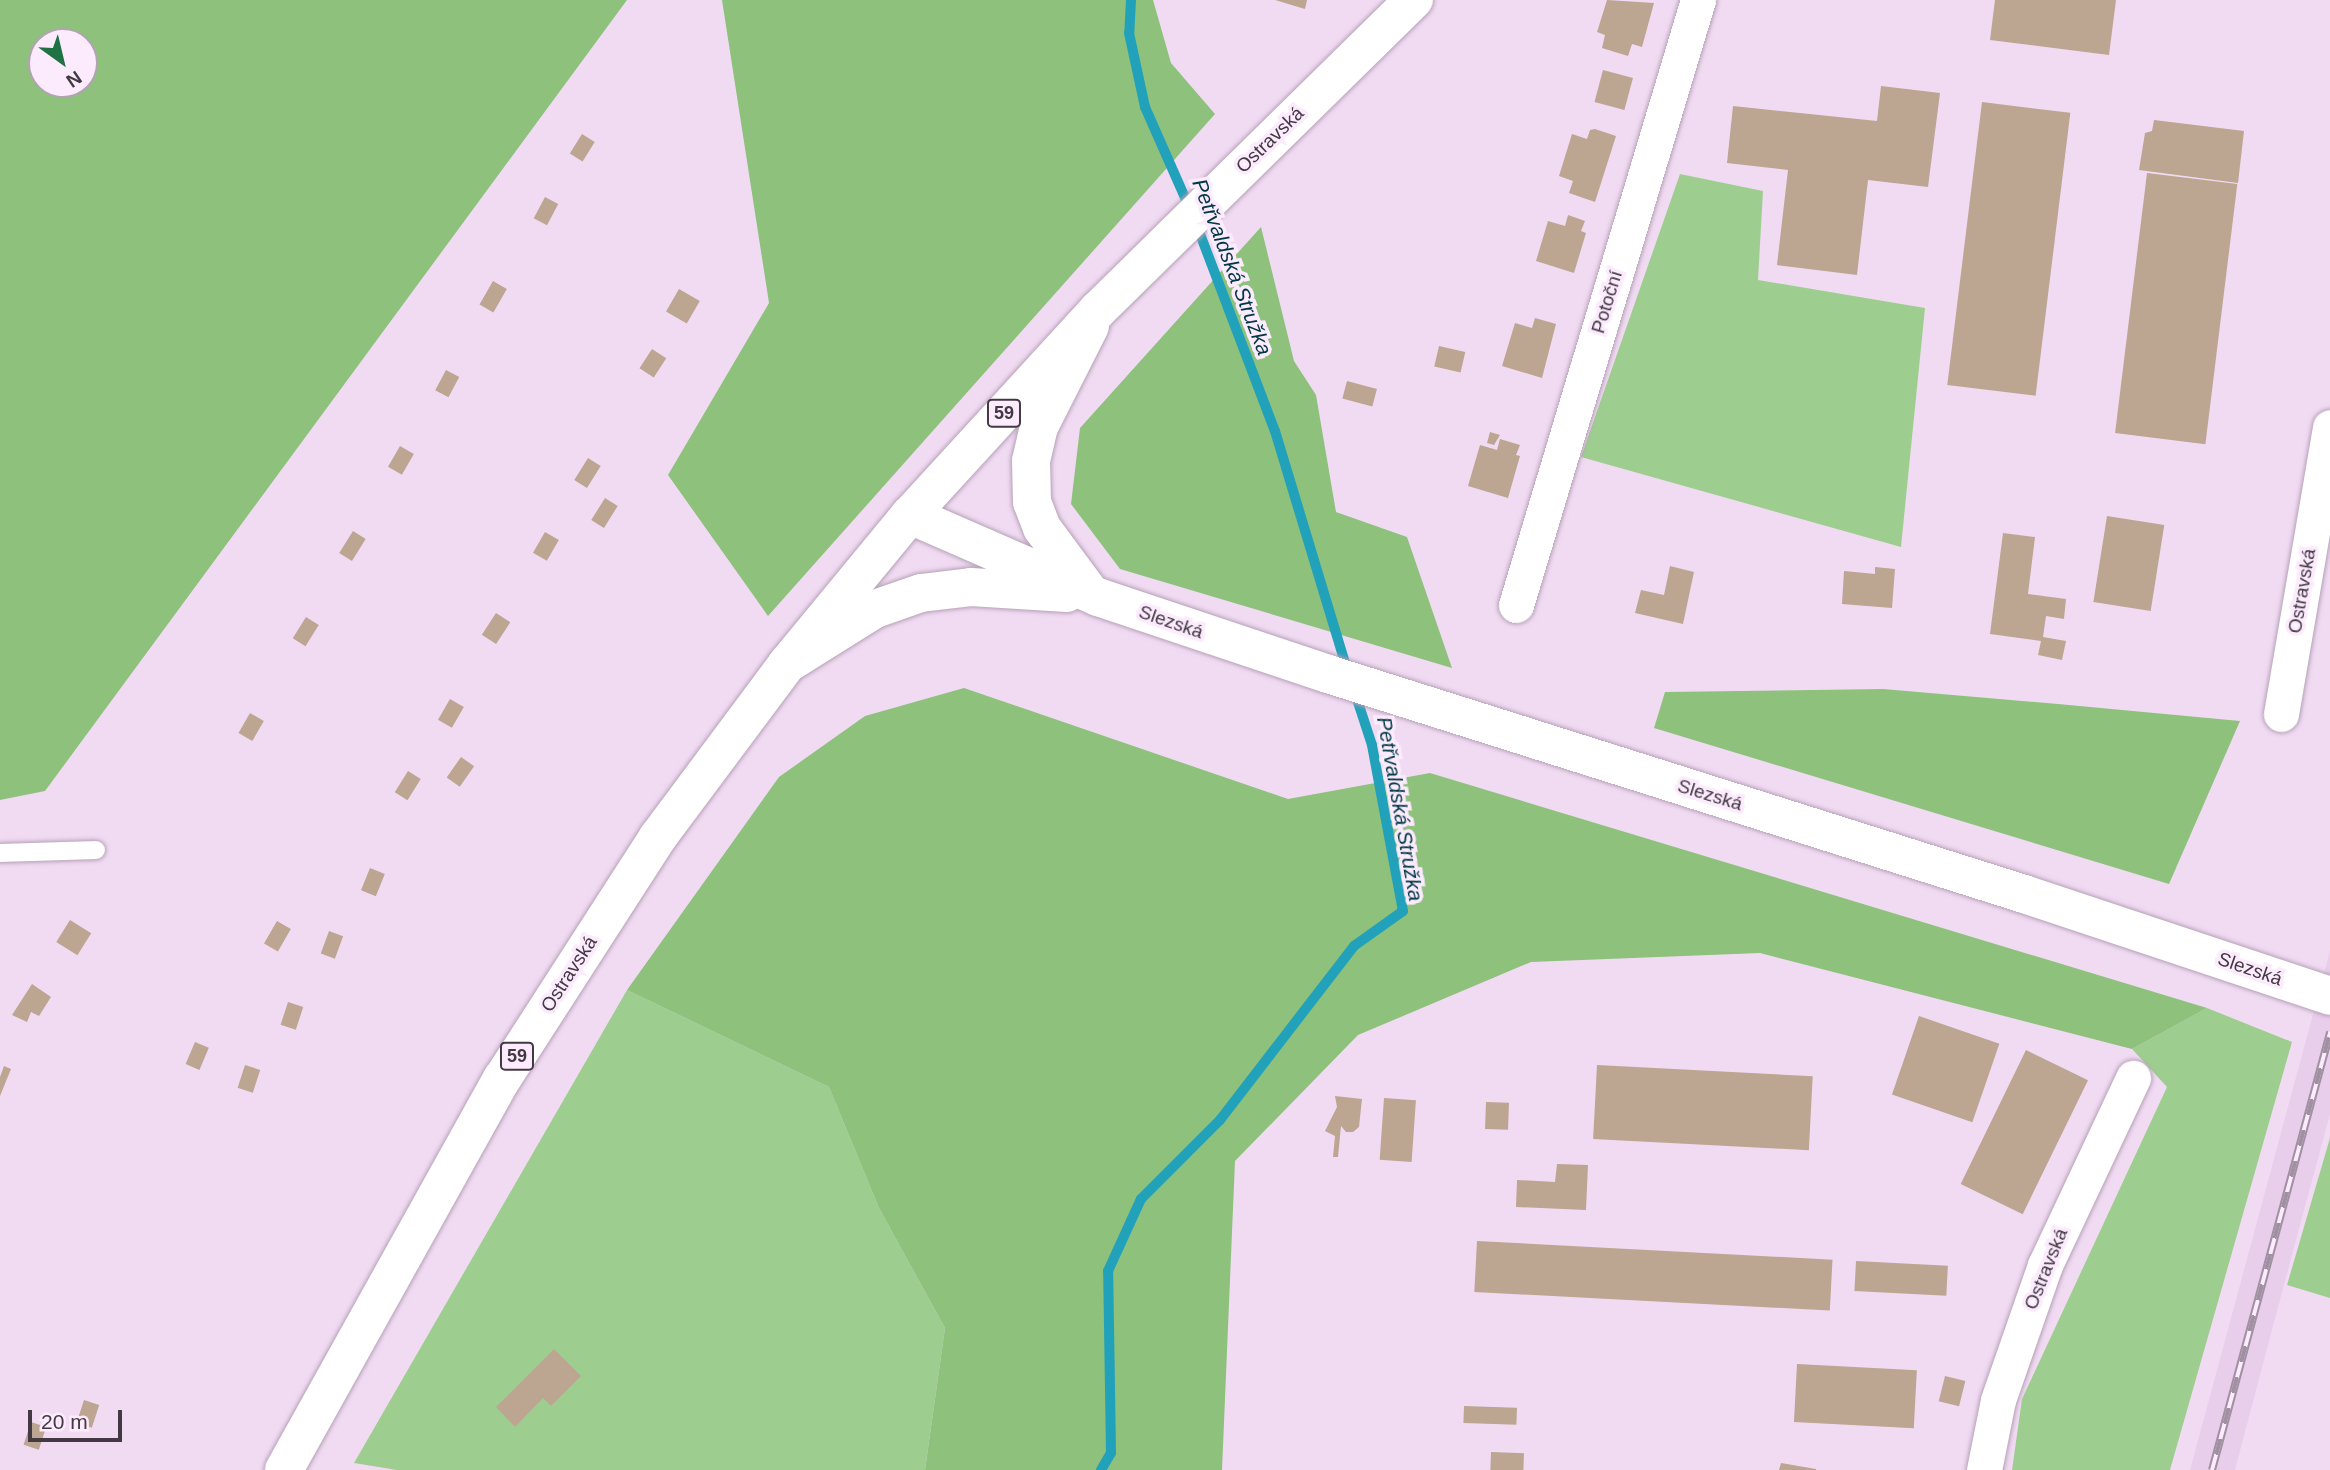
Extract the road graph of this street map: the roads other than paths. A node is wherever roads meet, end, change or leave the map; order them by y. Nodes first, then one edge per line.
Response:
1 (1414, 0) edge
2 (1698, 0) edge
3 (1098, 310) junction
4 (2330, 427) edge
5 (910, 515) junction
6 (1091, 594) junction
7 (1516, 605) dead end
8 (787, 664) junction
9 (2281, 714) dead end
10 (96, 850) dead end
11 (0, 853) edge
12 (2319, 993) edge
13 (2133, 1078) dead end
14 (284, 1470) edge
15 (1984, 1470) edge

1 - 3 main road, Ostravská / 59
2 - 7 street, Potoční
3 - 5 main road, 59
3 - 6 main road
4 - 9 street, Ostravská
5 - 6 main road, Slezská
5 - 8 main road, Ostravská / 59
6 - 8 main road
6 - 12 main road, Slezská
8 - 14 main road, Ostravská / 59
10 - 11 lane
13 - 15 street, Ostravská

